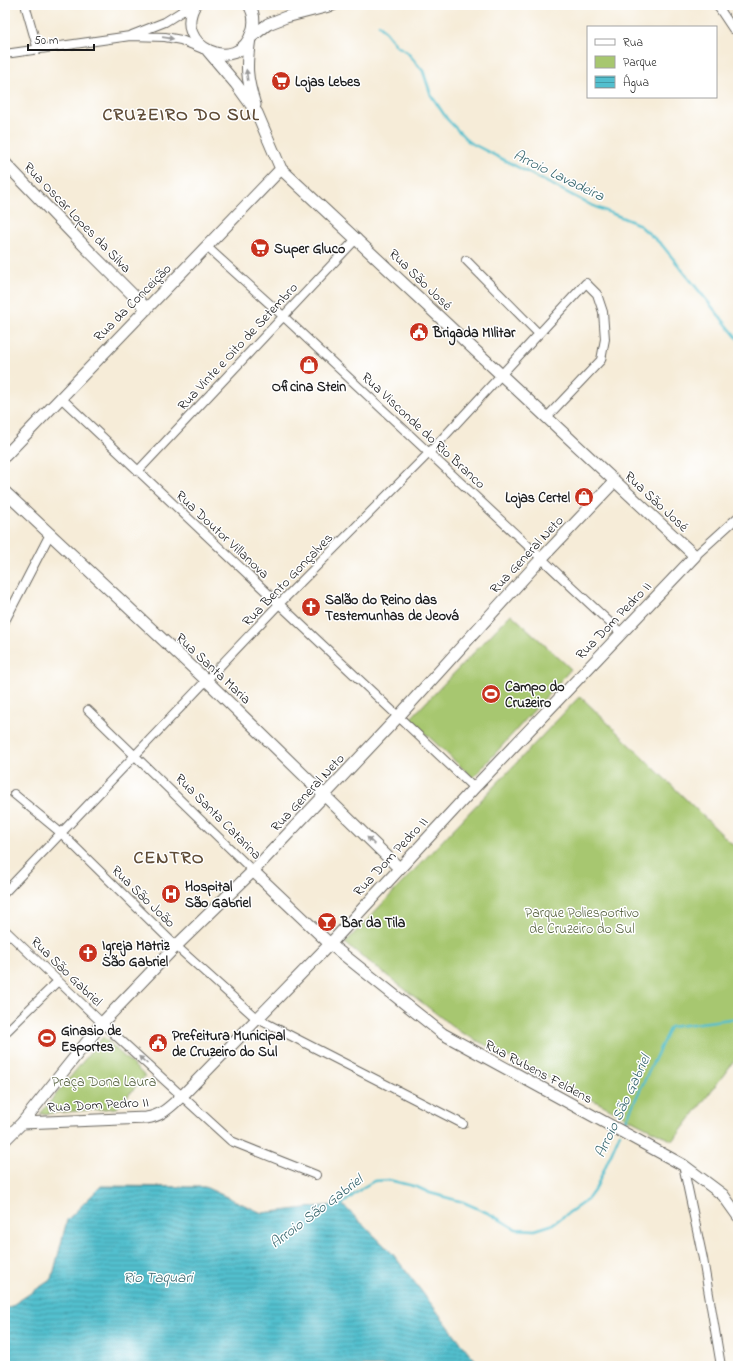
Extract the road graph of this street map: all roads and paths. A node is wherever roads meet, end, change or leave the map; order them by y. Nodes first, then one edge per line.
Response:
1 (194, 5) edge
2 (249, 5) edge
3 (333, 5) edge
4 (717, 5) edge
5 (26, 8) dead end
6 (738, 31) edge
7 (130, 36) junction
8 (250, 38) junction
9 (38, 50) junction
10 (208, 51) junction
11 (5, 54) edge
12 (257, 113) junction
13 (5, 163) edge
14 (281, 169) junction
15 (356, 238) junction
16 (207, 247) junction
17 (466, 260) dead end
18 (148, 309) junction
19 (283, 316) junction
20 (538, 333) junction
21 (500, 375) junction
22 (60, 397) junction
23 (546, 418) junction
24 (429, 453) junction
25 (5, 456) edge
26 (138, 471) junction
27 (615, 482) junction
28 (5, 492) edge
29 (738, 517) edge
30 (50, 534) junction
31 (695, 556) junction
32 (542, 558) junction
33 (279, 604) junction
34 (5, 621) edge
35 (621, 633) junction
36 (206, 681) junction
37 (88, 710) dead end
38 (398, 717) junction
39 (135, 754) junction
40 (474, 788) junction
41 (14, 794) dead end
42 (325, 794) junction
43 (61, 833) junction
44 (399, 868) junction
45 (253, 871) junction
46 (5, 892) edge
47 (5, 930) edge
48 (330, 944) junction
49 (176, 946) junction
50 (58, 980) junction
51 (256, 1018) junction
52 (102, 1023) junction
53 (5, 1033) edge
54 (182, 1096) junction
55 (22, 1124) junction
56 (463, 1124) dead end
57 (5, 1140) edge
58 (683, 1166) junction
59 (316, 1175) dead end
60 (738, 1216) edge
61 (721, 1366) edge

1 - 7 street
1 - 10 main road, Rua São José
2 - 8 main road
3 - 8 main road
4 - 6 street
5 - 9 street
7 - 9 street
7 -> 10 street
8 - 10 main road
12 -> 8 main road
9 - 11 street
10 - 12 main road, Rua São José
12 - 14 main road, Rua São José
13 - 18 main road, Rua Oscar Lopes da Silva
14 - 15 main road, Rua São José
14 - 16 main road, Rua da Conceição
15 - 19 street, Rua Vinte e Oito de Setembro
15 - 21 main road, Rua São José
16 - 18 main road, Rua da Conceição
16 - 19 street, Rua Visconde do Rio Branco
17 - 20 street
18 - 22 main road, Rua da Conceição
19 - 24 street, Rua Visconde do Rio Branco
19 - 26 street, Rua Vinte e Oito de Setembro
20 - 21 street, Rua Bento Gonçalves
20 - 23 street, Rua Bento Gonçalves
21 - 23 main road, Rua São José
21 - 24 street, Rua Bento Gonçalves
22 - 25 main road, Rua da Conceição
22 - 26 street, Rua Doutor Villanova
23 - 27 main road, Rua São José
24 - 32 street, Rua Visconde do Rio Branco
24 - 33 street, Rua Bento Gonçalves
26 - 33 street, Rua Doutor Villanova
27 - 31 main road, Rua São José
27 - 32 main road, Rua General Neto
28 - 30 main road, Rua Santa Maria
29 - 31 street, Rua Dom Pedro II
30 - 34 street
30 - 36 main road, Rua Santa Maria
31 - 35 main road, Rua Dom Pedro II
32 - 35 street, Rua Visconde do Rio Branco
32 - 38 main road, Rua General Neto
33 - 36 street, Rua Bento Gonçalves
33 - 38 street, Rua Doutor Villanova
35 - 40 main road, Rua Dom Pedro II
36 - 39 street, Rua Bento Gonçalves
36 - 42 main road, Rua Santa Maria
37 - 39 street, Rua Santa Catarina
38 - 40 street, Rua Doutor Villanova
38 - 42 main road, Rua General Neto
39 - 43 street, Rua Bento Gonçalves
39 - 45 street, Rua Santa Catarina
40 - 44 main road, Rua Dom Pedro II
41 - 43 street, Rua São João
44 -> 42 main road, Rua Santa Maria
42 - 45 main road, Rua General Neto
43 - 46 street, Rua Bento Gonçalves
43 - 49 street, Rua São João
44 - 48 main road, Rua Dom Pedro II
45 - 48 main road, Rua Santa Catarina
45 - 49 main road, Rua General Neto
47 - 50 street, Rua São Gabriel
48 - 51 main road, Rua Dom Pedro II
48 - 58 main road, Rua Rubens Feldens
49 - 51 street, Rua São João
49 - 52 main road, Rua General Neto
50 - 52 street, Rua São Gabriel
50 - 53 street
51 - 54 main road, Rua Dom Pedro II
51 - 56 street, Rua São João
54 -> 52 street, Rua São Gabriel
52 - 55 main road, Rua General Neto
54 - 55 main road, Rua Dom Pedro II
54 - 59 street, Rua São Gabriel
55 - 57 main road, Rua General Neto
58 - 60 main road, Rua Rubens Feldens
58 - 61 street

